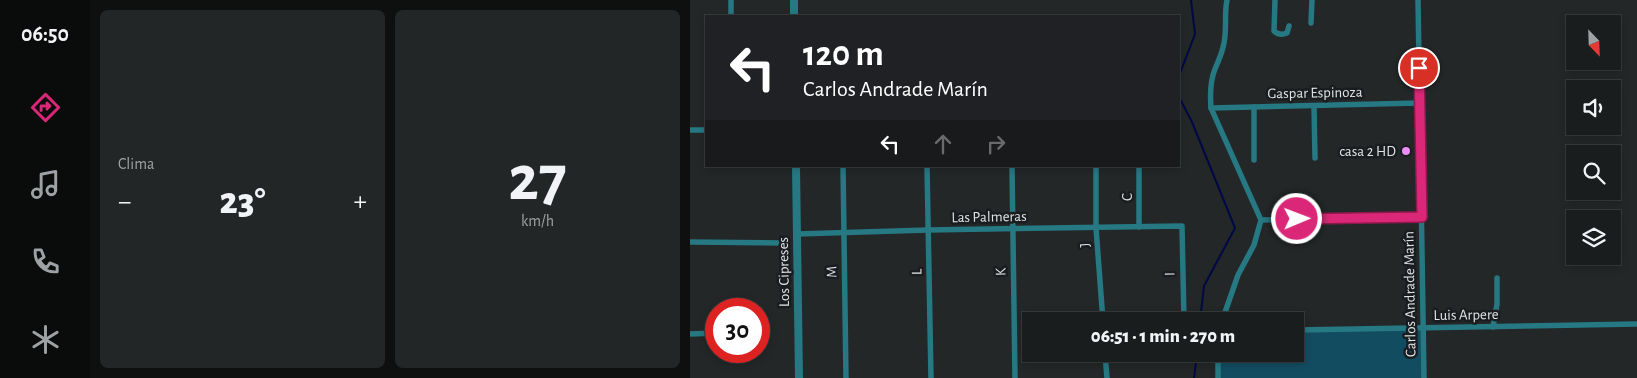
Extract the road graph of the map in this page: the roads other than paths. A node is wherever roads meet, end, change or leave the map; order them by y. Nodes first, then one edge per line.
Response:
1 (731, 0) edge
2 (794, 0) edge
3 (1227, 0) edge
4 (1275, 0) edge
5 (1312, 0) edge
6 (1418, 0) edge
7 (731, 15) edge
8 (794, 15) edge
9 (1311, 23) dead end
10 (1289, 26) dead end
11 (1419, 103) junction
12 (1314, 106) junction
13 (1254, 107) junction
14 (1211, 108) junction
15 (690, 130) edge
16 (705, 130) edge
17 (1315, 158) dead end
18 (1254, 160) dead end
19 (796, 167) edge
20 (842, 167) edge
21 (927, 167) edge
22 (1012, 167) edge
23 (1096, 167) edge
24 (1139, 167) edge
25 (1422, 217) junction
26 (1261, 220) junction
27 (1182, 226) joint
28 (1139, 227) junction
29 (1096, 228) junction
30 (1013, 229) junction
31 (928, 230) junction
32 (844, 232) junction
33 (797, 234) junction
34 (690, 242) edge
35 (785, 243) dead end
36 (1498, 278) dead end
37 (1102, 312) edge
38 (1184, 312) edge
39 (1225, 312) edge
40 (1637, 324) edge
41 (1493, 327) junction
42 (1423, 329) junction
43 (1304, 330) edge
44 (705, 333) edge
45 (690, 334) edge
46 (1106, 362) edge
47 (1218, 362) edge
48 (799, 378) edge
49 (846, 378) edge
50 (930, 378) edge
51 (1015, 378) edge
52 (1107, 378) edge
53 (1218, 378) edge
54 (1424, 378) edge

1 - 7 street
2 - 8 street
3 - 14 street
4 - 10 street
5 - 9 street
6 - 11 street, Carlos Andrade Marín
11 - 12 street, Gaspar Espinoza
11 - 25 street, Carlos Andrade Marín
12 - 13 street, Gaspar Espinoza
12 - 17 street
13 - 14 street, Gaspar Espinoza
13 - 18 street
14 - 26 street
15 - 16 street
19 - 33 street, Los Cipreses
20 - 32 street, M
21 - 31 street, L
22 - 30 street, K
23 - 29 street, J
24 - 28 street, C
25 - 26 street
25 - 42 street, Carlos Andrade Marín
26 - 39 street
27 - 28 street, Las Palmeras
27 - 38 street, I
28 - 29 street, Las Palmeras
29 - 30 street, Las Palmeras
29 - 37 street, J
30 - 31 street, Las Palmeras
30 - 51 street, K
31 - 32 street, Las Palmeras
31 - 50 street, L
32 - 33 street, Las Palmeras
32 - 49 street, M
33 - 48 street, Los Cipreses
34 - 35 street
36 - 41 street
40 - 41 street, Luis Arpere
41 - 42 street, Luis Arpere
42 - 43 street, Luis Arpere
42 - 54 street, Carlos Andrade Marín
44 - 45 street
46 - 52 street
47 - 53 street

